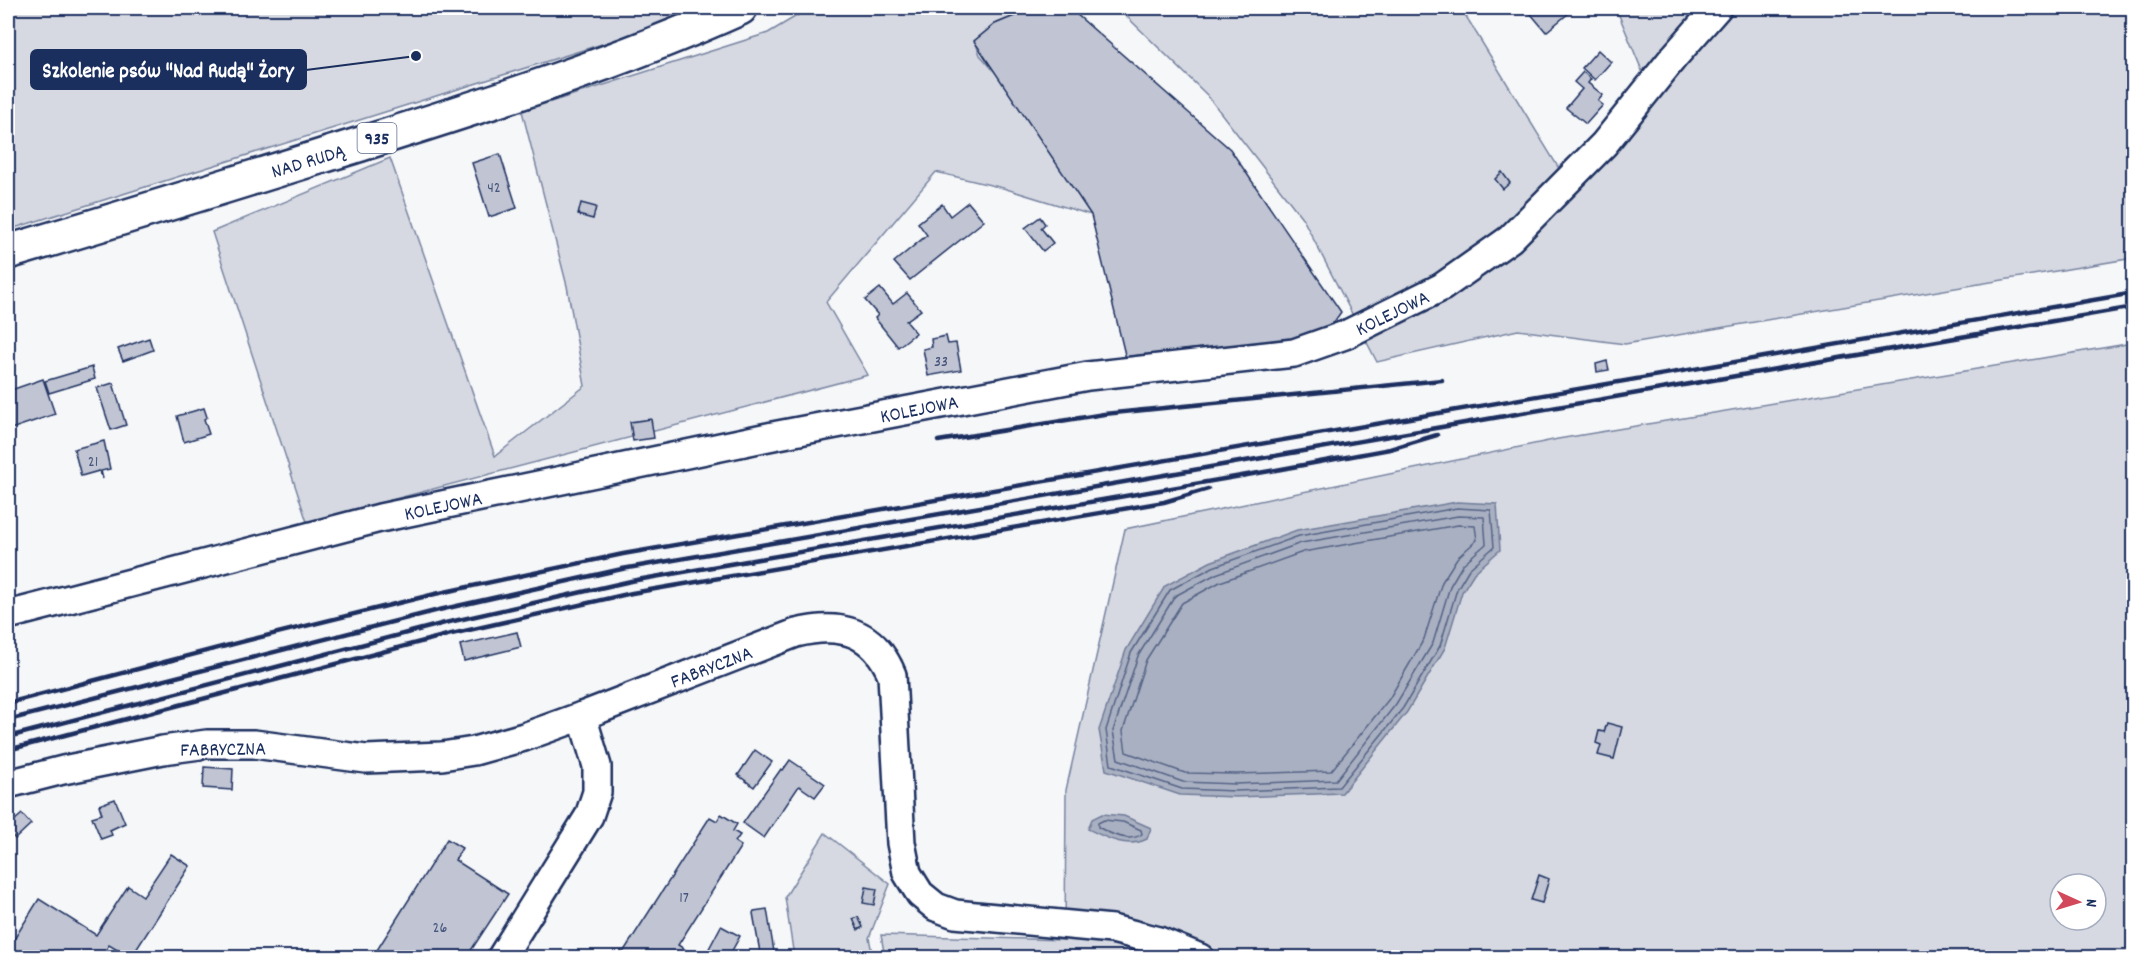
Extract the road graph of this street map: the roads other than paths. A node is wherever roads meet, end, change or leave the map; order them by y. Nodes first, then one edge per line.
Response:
1 (740, 8) edge
2 (1717, 8) edge
3 (8, 252) edge
4 (8, 615) edge
5 (582, 716) junction
6 (8, 784) edge
7 (501, 957) edge
8 (1200, 957) edge

1 - 3 main road, NAD RUDĄ / 935
2 - 4 street, KOLEJOWA
5 - 6 street, FABRYCZNA
5 - 7 street
5 - 8 street, FABRYCZNA

